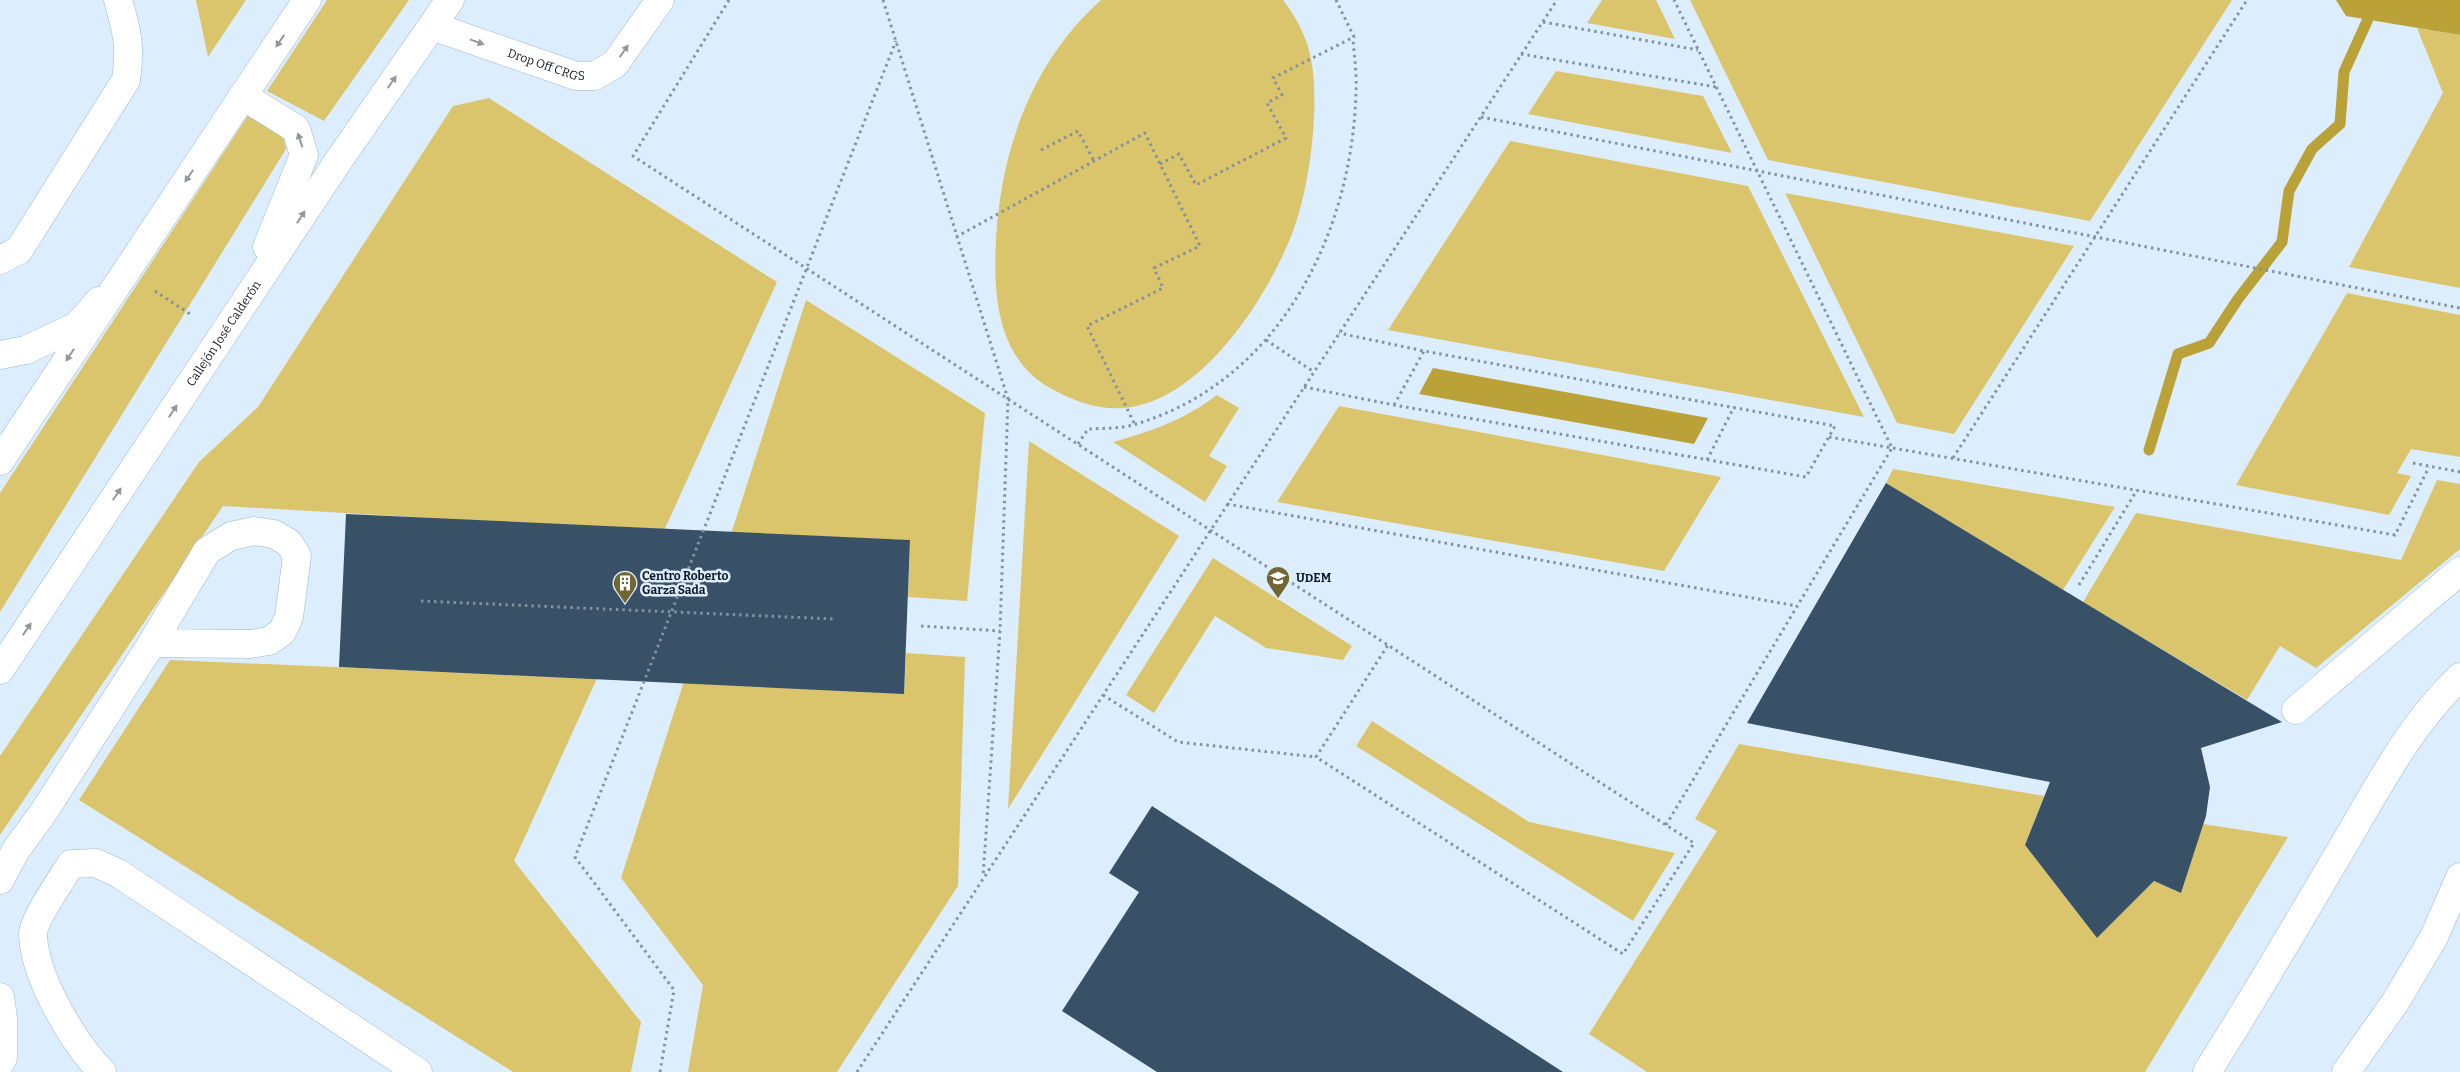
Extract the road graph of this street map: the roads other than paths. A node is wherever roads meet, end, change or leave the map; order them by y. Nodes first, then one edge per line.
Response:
1 (118, 0) edge
2 (307, 0) edge
3 (450, 0) edge
4 (660, 0) edge
5 (432, 26) junction
6 (243, 96) junction
7 (0, 260) edge
8 (125, 272) junction
9 (247, 299) junction
10 (0, 355) edge
11 (0, 461) edge
12 (2460, 570) edge
13 (152, 643) junction
14 (0, 670) edge
15 (2460, 677) edge
16 (2296, 710) dead end
17 (2460, 877) edge
18 (0, 880) edge
19 (0, 997) edge
20 (0, 1063) edge
21 (102, 1072) edge
22 (418, 1072) edge
23 (2208, 1072) edge
24 (2346, 1072) edge

1 - 7 main road
2 -> 6 main road
3 - 5 main road, Callejón José Calderón
5 -> 4 main road, Drop Off CRGS
9 -> 5 main road, Callejón José Calderón
6 -> 8 main road
9 -> 6 main road
8 - 10 main road
8 -> 11 main road
14 -> 9 main road, Callejón José Calderón
12 - 16 main road
13 - 13 main road
13 - 18 main road
15 - 23 main road
17 - 24 main road
19 - 20 main road
21 - 22 main road

